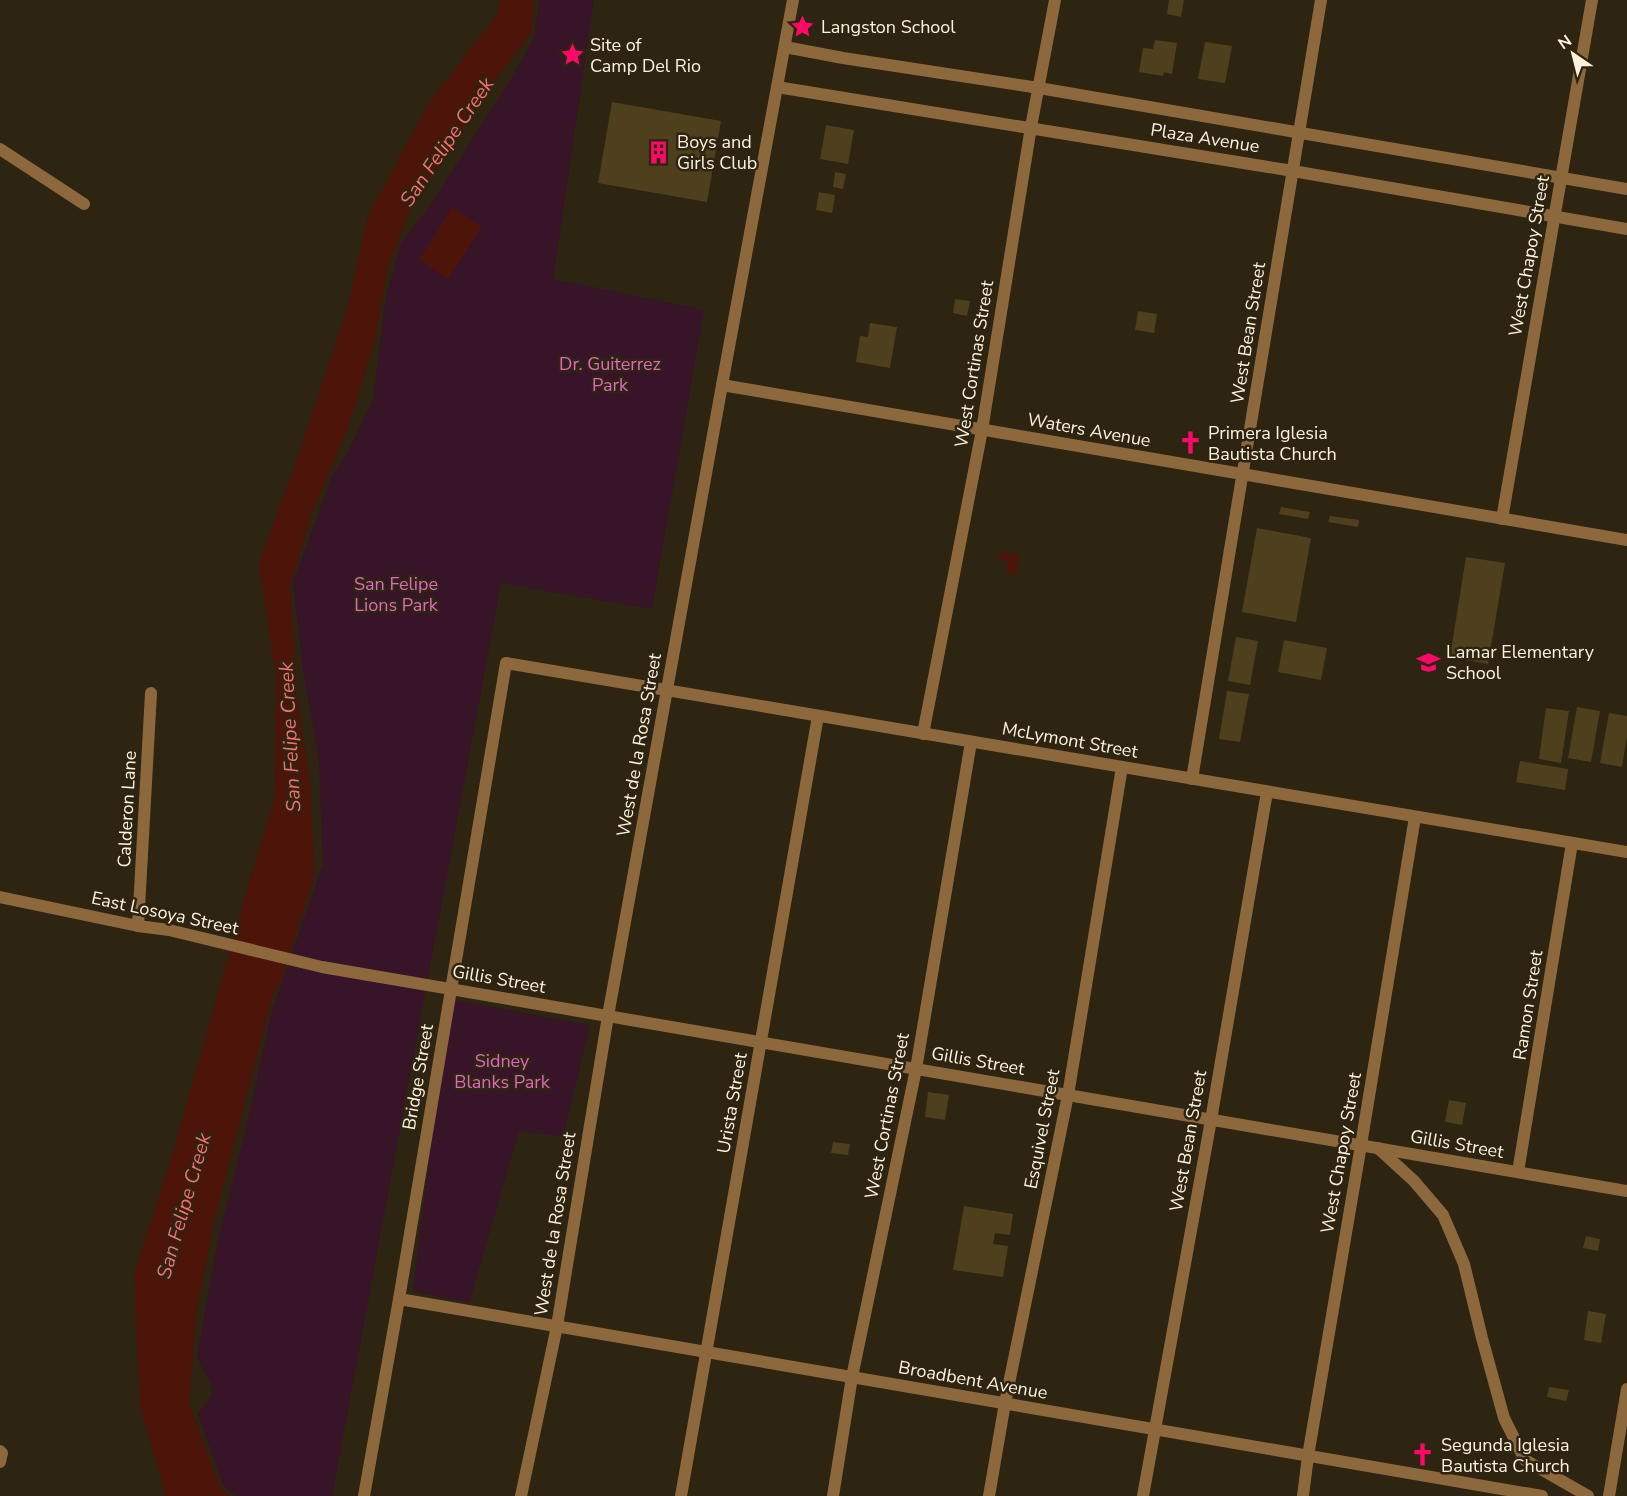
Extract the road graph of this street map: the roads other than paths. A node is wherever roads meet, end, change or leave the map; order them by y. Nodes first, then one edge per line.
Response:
1 (793, 0) edge
2 (1055, 0) edge
3 (1321, 0) edge
4 (1592, 0) edge
5 (785, 47) junction
6 (777, 87) junction
7 (1039, 88) junction
8 (1031, 127) junction
9 (1299, 133) junction
10 (0, 149) edge
11 (1293, 171) junction
12 (1561, 178) junction
13 (1627, 189) edge
14 (84, 204) dead end
15 (1554, 216) junction
16 (1627, 229) edge
17 (722, 385) junction
18 (982, 430) junction
19 (1242, 474) junction
20 (1502, 519) junction
21 (1627, 540) edge
22 (506, 663) joint
23 (667, 690) junction
24 (151, 693) dead end
25 (818, 716) junction
26 (923, 734) junction
27 (971, 742) junction
28 (1122, 767) junction
29 (1192, 779) junction
30 (1267, 792) junction
31 (1415, 816) junction
32 (1572, 843) junction
33 (1627, 852) edge
34 (0, 897) edge
35 (138, 926) junction
36 (322, 967) joint
37 (451, 989) junction
38 (608, 1016) junction
39 (761, 1042) junction
40 (916, 1069) junction
41 (1068, 1095) junction
42 (1210, 1120) junction
43 (1362, 1145) junction
44 (1378, 1148) junction
45 (1518, 1172) junction
46 (1627, 1191) edge
47 (399, 1299) junction
48 (557, 1326) junction
49 (706, 1352) junction
50 (852, 1377) junction
51 (1627, 1389) edge
52 (1005, 1404) junction
53 (1156, 1429) junction
54 (0, 1451) edge
55 (1308, 1456) junction
56 (0, 1462) edge
57 (1465, 1483) junction
58 (364, 1496) edge
59 (521, 1496) edge
60 (681, 1496) edge
61 (833, 1496) edge
62 (989, 1496) edge
63 (1143, 1496) edge
64 (1303, 1496) edge
65 (1462, 1496) edge
66 (1542, 1496) edge
67 (1588, 1496) edge
68 (1609, 1496) edge

1 - 5 street, West de la Rosa Street
2 - 7 street, West Cortinas Street
3 - 9 street, West Bean Street
4 - 12 street, West Chapoy Street
5 - 6 street, West de la Rosa Street
5 - 7 street, Plaza Avenue
6 - 8 street, Plaza Avenue
6 - 17 street, West de la Rosa Street
7 - 8 street, West Cortinas Street
7 - 9 street, Plaza Avenue
8 - 11 street, Plaza Avenue
8 - 18 street, West Cortinas Street
9 - 11 street, West Bean Street
9 - 12 street, Plaza Avenue
10 - 14 street
11 - 15 street, Plaza Avenue
11 - 19 street, West Bean Street
12 - 13 street, Plaza Avenue
12 - 15 street, West Chapoy Street
15 - 16 street, Plaza Avenue
15 - 20 street, West Chapoy Street
17 - 18 street, Waters Avenue
17 - 23 street, West de la Rosa Street
18 - 19 street, Waters Avenue
18 - 26 street, West Cortinas Street
19 - 20 street, Waters Avenue
19 - 29 street, West Bean Street
20 - 21 street, Waters Avenue
22 - 23 street, McLymont Street
22 - 37 street, Bridge Street
23 - 25 street, McLymont Street
23 - 38 street, West de la Rosa Street
24 - 35 street, Calderon Lane
25 - 26 street, McLymont Street
25 - 39 street, Urista Street
26 - 27 street, McLymont Street
27 - 28 street, McLymont Street
27 - 40 street, West Cortinas Street
28 - 29 street, McLymont Street
28 - 41 street, Esquivel Street
29 - 30 street, McLymont Street
30 - 31 street, McLymont Street
30 - 42 street, West Bean Street
31 - 32 street, McLymont Street
31 - 43 street, West Chapoy Street
32 - 33 street, McLymont Street
32 - 45 street, Ramon Street
34 - 35 street, East Losoya Street
35 - 36 street, East Losoya Street
36 - 37 street, Gillis Street
37 - 38 street, Gillis Street
37 - 47 street, Bridge Street
38 - 39 street, Gillis Street
38 - 48 street, West de la Rosa Street
39 - 40 street, Gillis Street
39 - 49 street, Urista Street
40 - 41 street, Gillis Street
40 - 50 street, West Cortinas Street
41 - 42 street, Gillis Street
41 - 52 street, Esquivel Street
42 - 43 street, Gillis Street
42 - 53 street, West Bean Street
43 - 44 street, Gillis Street
43 - 55 street, West Chapoy Street
44 - 45 street, Gillis Street
44 - 67 street
45 - 46 street, Gillis Street
47 - 48 street, Broadbent Avenue
47 - 58 street, Bridge Street
48 - 49 street, Broadbent Avenue
48 - 59 street, West de la Rosa Street
49 - 50 street, Broadbent Avenue
49 - 60 street, Urista Street
50 - 52 street, Broadbent Avenue
50 - 61 street, West Cortinas Street
51 - 68 street
52 - 53 street, Broadbent Avenue
52 - 62 street, Esquivel Street
53 - 55 street, Broadbent Avenue
53 - 63 street, West Bean Street
54 - 56 street
55 - 57 street, Broadbent Avenue
55 - 64 street, West Chapoy Street
57 - 65 street
57 - 66 street, Broadbent Avenue

